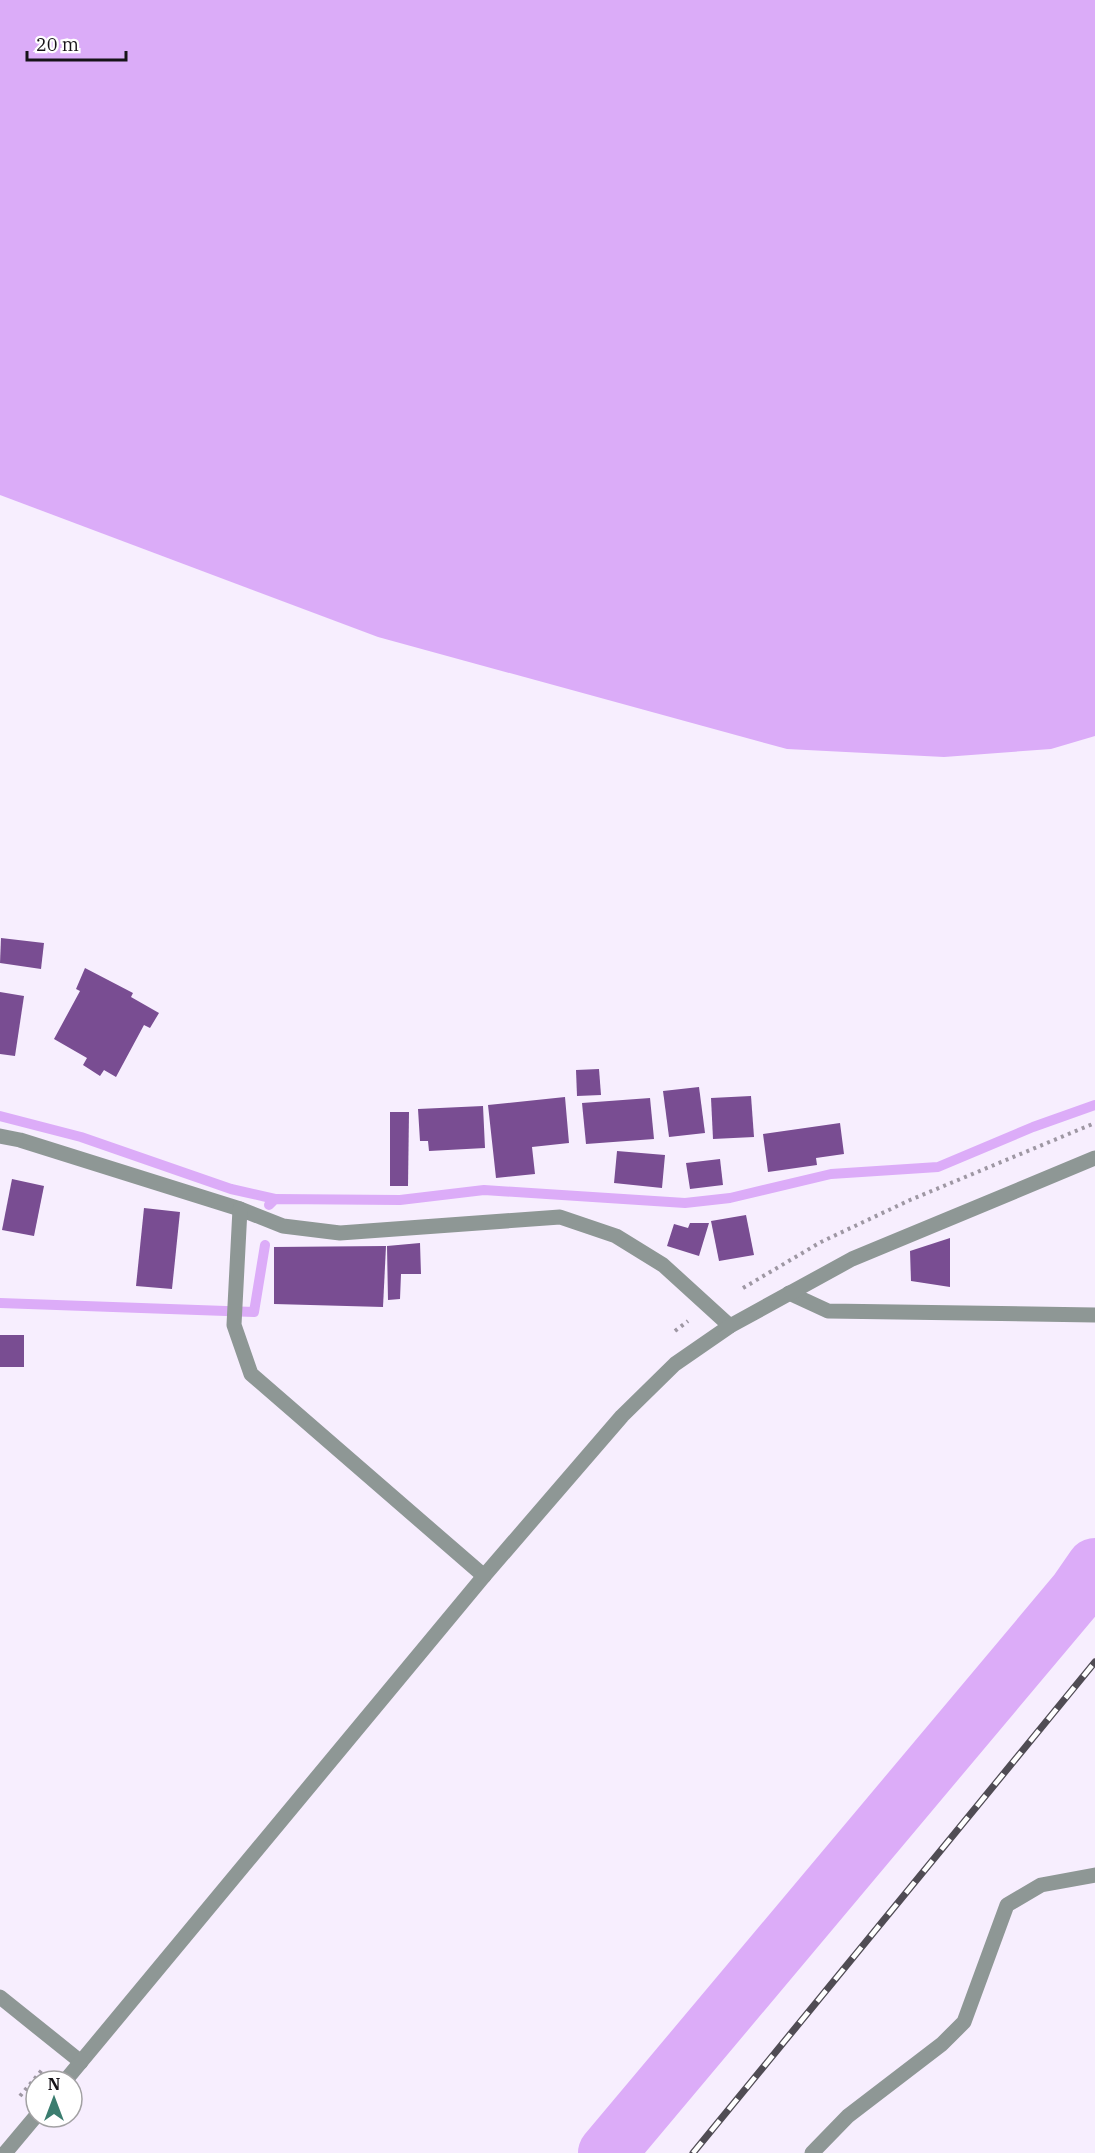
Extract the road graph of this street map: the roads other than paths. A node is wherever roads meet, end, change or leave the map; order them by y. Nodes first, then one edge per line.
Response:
1 (0, 1136) edge
2 (1095, 1158) edge
3 (240, 1209) junction
4 (789, 1293) junction
5 (1095, 1315) edge
6 (730, 1326) junction
7 (484, 1576) junction
8 (1095, 1875) edge
9 (0, 1996) edge
10 (81, 2062) junction
11 (75, 2069) edge
12 (25, 2129) edge
13 (5, 2153) edge
14 (812, 2153) edge

1 - 3 street
2 - 4 street
3 - 6 street
3 - 7 street
4 - 5 street
4 - 6 street
6 - 7 street
7 - 10 street
8 - 14 street
9 - 10 street
10 - 11 street
12 - 13 street

